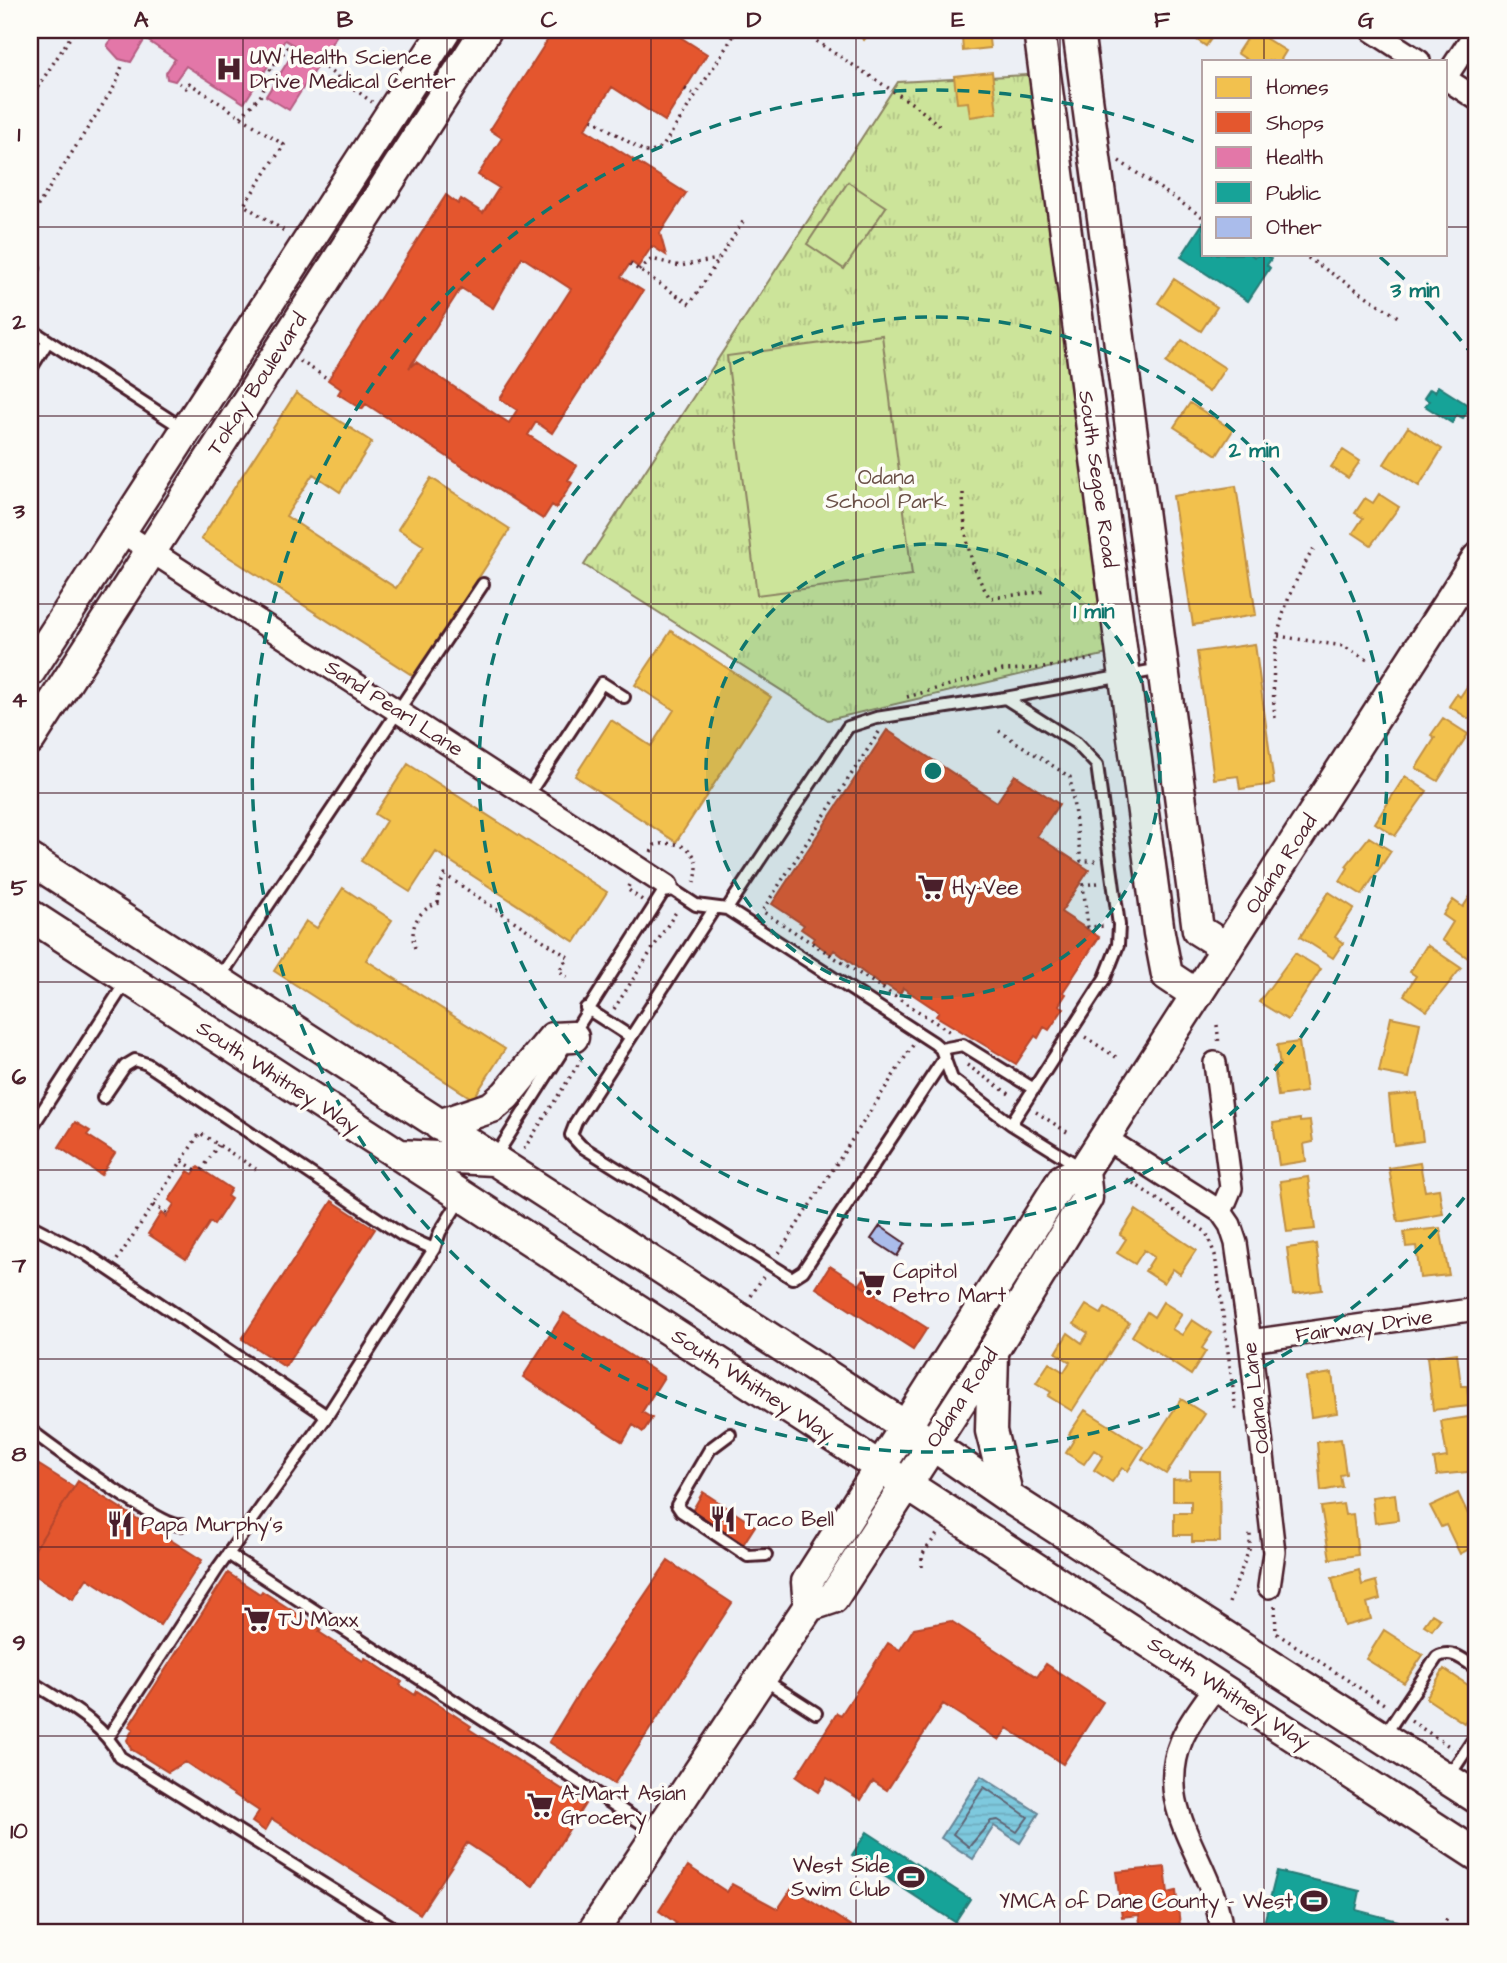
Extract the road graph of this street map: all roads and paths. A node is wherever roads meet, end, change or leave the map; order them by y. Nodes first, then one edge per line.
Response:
1 (75, 30) edge
2 (445, 30) edge
3 (486, 30) edge
4 (799, 30) edge
5 (1039, 30) edge
6 (1078, 30) edge
7 (1371, 30) edge
8 (1476, 30) edge
9 (736, 32) dead end
10 (289, 46) dead end
11 (1417, 60) edge
12 (122, 63) dead end
13 (320, 64) dead end
14 (1448, 75) edge
15 (1448, 79) edge
16 (179, 83) dead end
17 (685, 89) dead end
18 (696, 95) junction
19 (30, 99) edge
20 (1477, 99) edge
21 (374, 104) dead end
22 (241, 117) junction
23 (592, 119) dead end
24 (941, 127) dead end
25 (1116, 159) dead end
26 (1202, 217) edge
27 (30, 218) edge
28 (744, 220) dead end
29 (290, 235) dead end
30 (1304, 256) edge
31 (719, 259) junction
32 (630, 264) dead end
33 (639, 270) junction
34 (1398, 317) dead end
35 (30, 329) edge
36 (48, 341) junction
37 (292, 356) dead end
38 (30, 370) edge
39 (325, 377) dead end
40 (186, 430) junction
41 (963, 493) dead end
42 (120, 531) junction
43 (1314, 548) dead end
44 (151, 550) junction
45 (1477, 559) edge
46 (483, 584) dead end
47 (1046, 591) dead end
48 (1277, 636) junction
49 (1371, 662) dead end
50 (1112, 666) junction
51 (1164, 668) junction
52 (30, 671) edge
53 (624, 697) dead end
54 (1005, 698) junction
55 (900, 699) dead end
56 (397, 710) junction
57 (876, 718) junction
58 (1275, 718) dead end
59 (999, 731) dead end
60 (30, 739) edge
61 (528, 794) junction
62 (30, 859) edge
63 (667, 886) junction
64 (444, 902) dead end
65 (438, 903) junction
66 (714, 908) junction
67 (727, 909) junction
68 (762, 911) dead end
69 (30, 915) edge
70 (1119, 925) junction
71 (415, 948) dead end
72 (1227, 948) junction
73 (567, 977) dead end
74 (127, 980) junction
75 (218, 980) junction
76 (1197, 995) junction
77 (586, 1008) junction
78 (1073, 1029) junction
79 (573, 1037) junction
80 (631, 1037) junction
81 (913, 1044) dead end
82 (943, 1053) junction
83 (1116, 1057) dead end
84 (1215, 1063) dead end
85 (1034, 1088) junction
86 (103, 1098) dead end
87 (1011, 1124) junction
88 (439, 1125) junction
89 (30, 1130) edge
90 (1105, 1138) junction
91 (218, 1145) junction
92 (398, 1155) junction
93 (493, 1160) junction
94 (182, 1161) junction
95 (256, 1169) dead end
96 (196, 1170) dead end
97 (202, 1170) dead end
98 (1084, 1170) junction
99 (1127, 1179) dead end
100 (534, 1186) junction
101 (462, 1197) junction
102 (153, 1205) junction
103 (1221, 1213) junction
104 (167, 1214) dead end
105 (30, 1225) edge
106 (434, 1249) junction
107 (770, 1266) junction
108 (111, 1271) junction
109 (751, 1296) dead end
110 (1477, 1309) edge
111 (1250, 1340) junction
112 (993, 1351) junction
113 (327, 1416) junction
114 (1237, 1420) dead end
115 (905, 1426) junction
116 (30, 1430) edge
117 (730, 1434) dead end
118 (932, 1445) junction
119 (879, 1466) junction
120 (907, 1485) junction
121 (1008, 1497) junction
122 (1250, 1520) dead end
123 (181, 1525) dead end
124 (938, 1533) dead end
125 (228, 1554) junction
126 (766, 1555) dead end
127 (922, 1567) dead end
128 (1269, 1587) joint
129 (1229, 1604) dead end
130 (808, 1605) junction
131 (1477, 1669) edge
132 (761, 1677) junction
133 (30, 1681) edge
134 (1217, 1685) junction
135 (816, 1713) dead end
136 (1391, 1725) junction
137 (1477, 1734) edge
138 (109, 1736) junction
139 (1455, 1767) junction
140 (1477, 1798) edge
141 (657, 1833) junction
142 (1477, 1855) edge
143 (1447, 1919) dead end
144 (402, 1933) edge
145 (592, 1933) edge
146 (1222, 1933) edge
147 (1438, 1933) edge

1 - 19 path
2 - 40 street, Tokay Boulevard
3 - 44 street, Tokay Boulevard
4 - 24 path
5 - 50 street, South Segoe Road
6 - 51 street, South Segoe Road
7 - 11 street
8 - 14 street
9 - 18 path
10 - 22 path
12 - 27 path
13 - 21 path
15 - 20 street
16 - 22 path
17 - 18 path
18 - 23 path
22 - 29 path
25 - 26 path
28 - 31 path
30 - 34 path
31 - 33 path
31 - 33 path
32 - 33 path
35 - 36 lane
36 - 38 lane
36 - 40 lane
37 - 39 path
40 - 42 street, Tokay Boulevard
41 - 47 path
42 - 44 street, Sand Pearl Lane
42 - 52 street, Tokay Boulevard
43 - 48 path
44 - 56 street, Sand Pearl Lane
44 - 60 street, Tokay Boulevard
45 - 72 street, Odana Road
46 - 56 lane
48 - 49 path
48 - 58 path
50 - 51 lane
50 - 54 lane
50 - 55 path
50 - 76 street, South Segoe Road
51 - 72 street, South Segoe Road
53 - 61 lane
54 - 57 lane
54 - 70 lane
56 - 61 street, Sand Pearl Lane
56 - 75 lane
57 - 67 lane
57 - 68 path
59 - 70 path
61 - 63 street, Sand Pearl Lane
62 - 75 street
63 - 66 lane
63 - 77 lane
64 - 65 path
65 - 71 path
65 - 73 path
66 - 67 lane
66 - 80 lane
67 - 82 lane
69 - 74 street, South Whitney Way
70 - 78 lane
72 - 76 street, Odana Road
74 - 89 lane
74 - 92 street, South Whitney Way
75 - 88 street
76 - 90 street, Odana Road
77 - 79 lane
77 - 80 lane
78 - 83 path
78 - 85 lane
79 - 88 street
79 - 93 lane
80 - 107 lane
81 - 107 path
82 - 85 lane
82 - 87 lane
82 - 107 lane
84 - 103 street
85 - 87 lane
86 - 106 lane
87 - 98 lane
88 - 93 street
90 - 98 street, Odana Road
90 - 103 street
91 - 94 path
91 - 95 path
91 - 97 path
92 - 93 street
92 - 101 street, South Whitney Way
93 - 100 street
94 - 96 path
94 - 102 path
98 - 112 street, Odana Road
98 - 115 street, Odana Road
99 - 114 path
100 - 101 street
100 - 115 street
101 - 106 lane
101 - 119 street, South Whitney Way
102 - 104 path
102 - 108 path
103 - 111 street, Odana Lane
105 - 108 lane
106 - 113 lane
107 - 109 path
108 - 113 lane
110 - 111 street, Fairway Drive
111 - 128 street, Odana Lane
112 - 118 street, Odana Road
112 - 121 street
113 - 125 lane
115 - 118 street
115 - 119 street, Odana Road
116 - 123 lane
117 - 126 lane
118 - 120 street, Odana Road
118 - 121 street
119 - 120 street, South Whitney Way
119 - 130 street, Odana Road
120 - 130 street, Odana Road
120 - 134 street, South Whitney Way
121 - 136 street
122 - 129 path
124 - 127 path
125 - 138 lane
125 - 141 lane
128 - 136 path
130 - 132 street, Odana Road
131 - 136 lane
132 - 135 lane
132 - 141 street, Odana Road
133 - 138 lane
134 - 142 street, South Whitney Way
134 - 146 street
136 - 139 street
136 - 139 path
137 - 139 lane
138 - 144 lane
139 - 140 street
141 - 145 street, Odana Road
143 - 147 path

